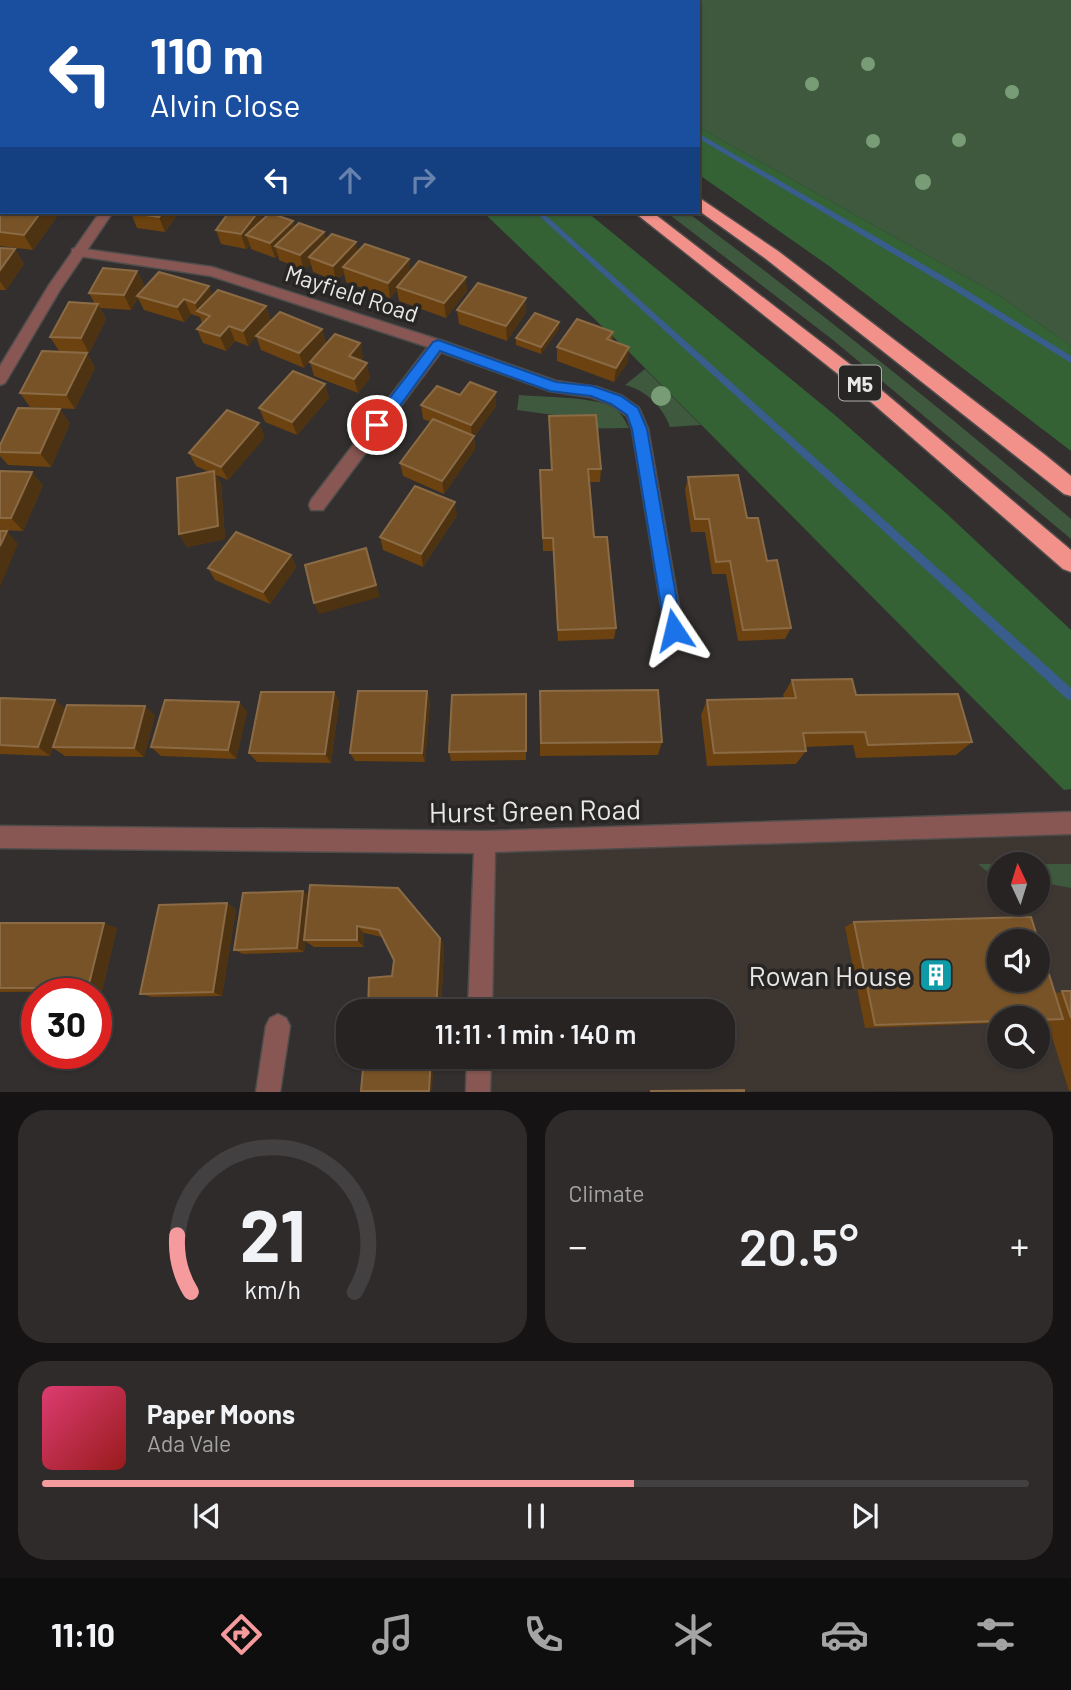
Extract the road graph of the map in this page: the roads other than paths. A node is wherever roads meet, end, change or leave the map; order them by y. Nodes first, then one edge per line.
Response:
1 (700, 203) edge
2 (105, 214) edge
3 (645, 214) edge
4 (77, 252) junction
5 (438, 345) junction
6 (0, 379) edge
7 (1071, 488) edge
8 (317, 505) dead end
9 (1071, 564) edge
10 (674, 630) dead end
11 (1071, 823) edge
12 (0, 836) edge
13 (485, 842) junction
14 (480, 999) edge
15 (278, 1026) dead end
16 (479, 1069) edge
17 (268, 1091) edge
18 (478, 1091) edge

1 - 7 highway, M5
2 - 4 street
3 - 9 highway, M5
4 - 5 street, Mayfield Road
4 - 6 street
5 - 8 street
5 - 10 street, Mayfield Road
11 - 13 street, Hurst Green Road
12 - 13 street, Hurst Green Road
13 - 14 street
15 - 17 street
16 - 18 street

